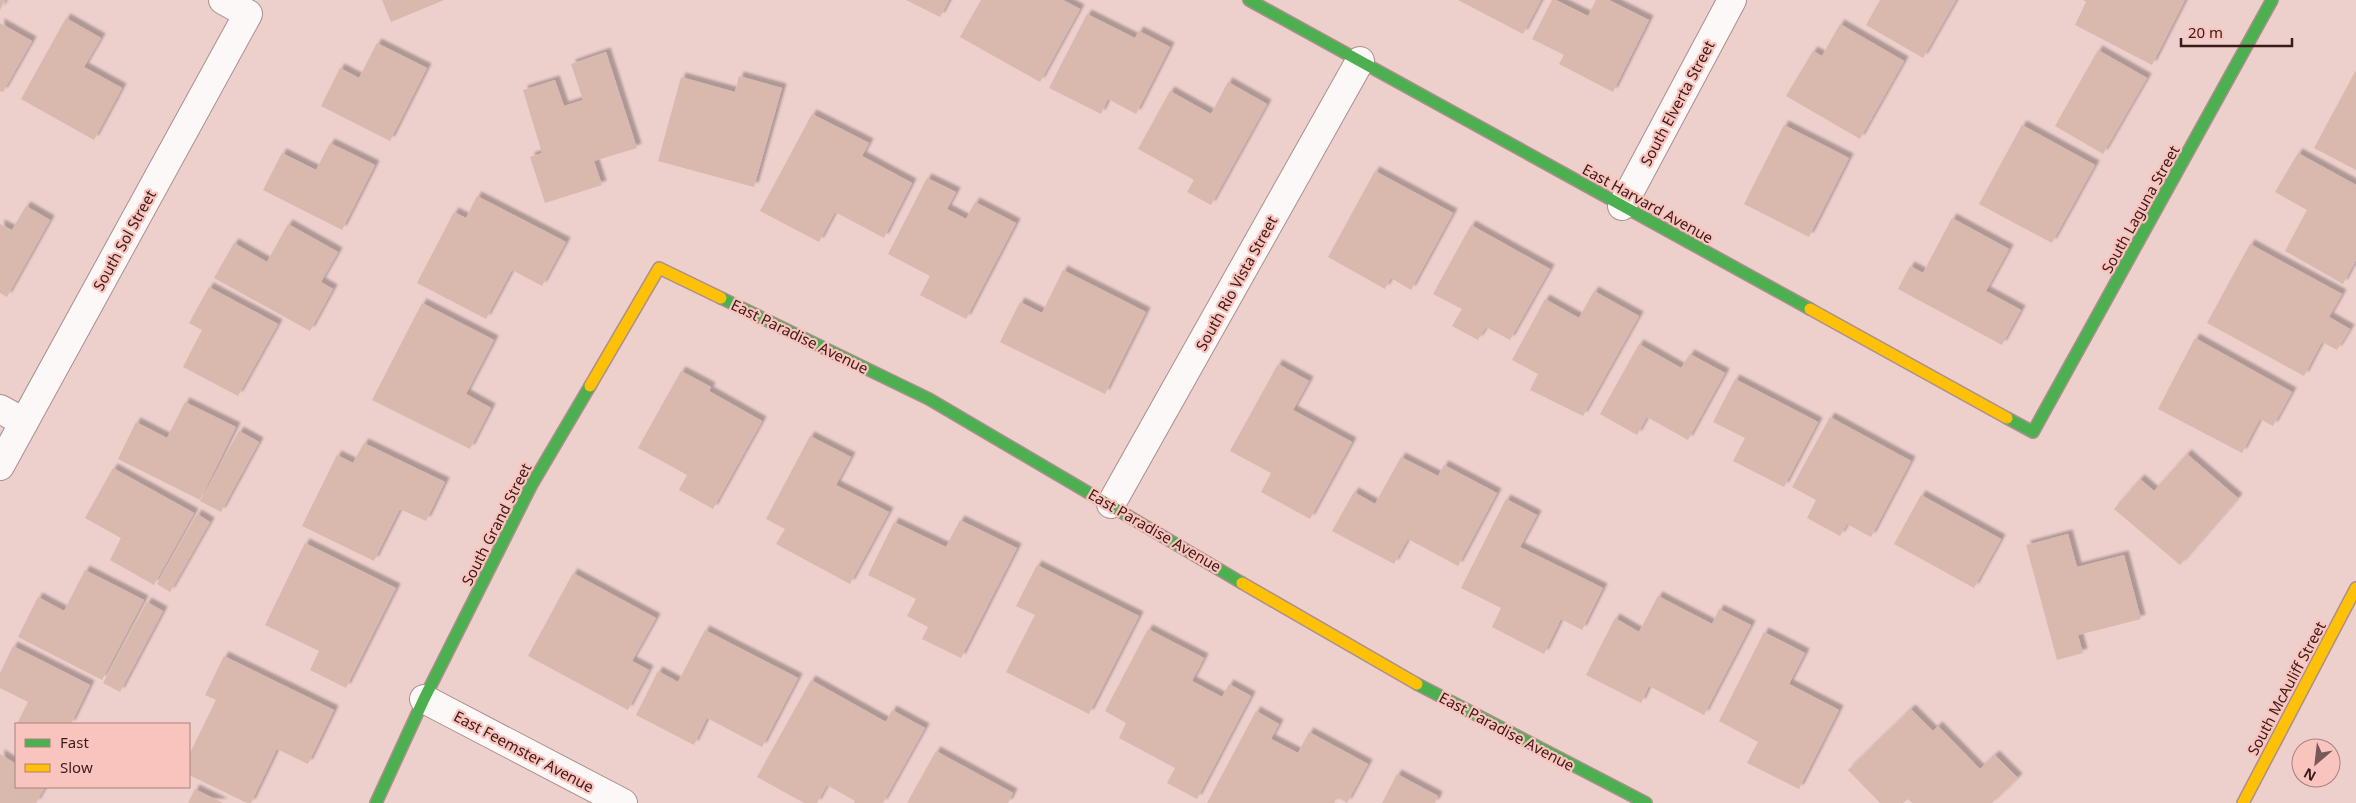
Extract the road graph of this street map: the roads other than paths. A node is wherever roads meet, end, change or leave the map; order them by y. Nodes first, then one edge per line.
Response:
1 (223, 0) edge
2 (1249, 0) edge
3 (1732, 0) edge
4 (2272, 0) edge
5 (1360, 61) junction
6 (1622, 206) junction
7 (659, 268) joint
8 (0, 409) edge
9 (24, 422) junction
10 (2033, 432) joint
11 (0, 466) edge
12 (1111, 504) junction
13 (2356, 588) edge
14 (424, 699) junction
15 (376, 803) edge
16 (623, 803) edge
17 (1646, 803) edge
18 (2243, 803) edge

1 - 9 street, South Sol Street
2 - 5 street, East Harvard Avenue
3 - 6 street, South Elverta Street
4 - 10 street, South Laguna Street
5 - 6 street, East Harvard Avenue
5 - 12 street, South Rio Vista Street
6 - 10 street, East Harvard Avenue
7 - 12 street, East Paradise Avenue
7 - 14 street, South Grand Street
8 - 9 street
9 - 11 street, South Sol Street
12 - 17 street, East Paradise Avenue
13 - 18 street, South McAuliff Street
14 - 15 street, South Grand Street
14 - 16 street, East Feemster Avenue

